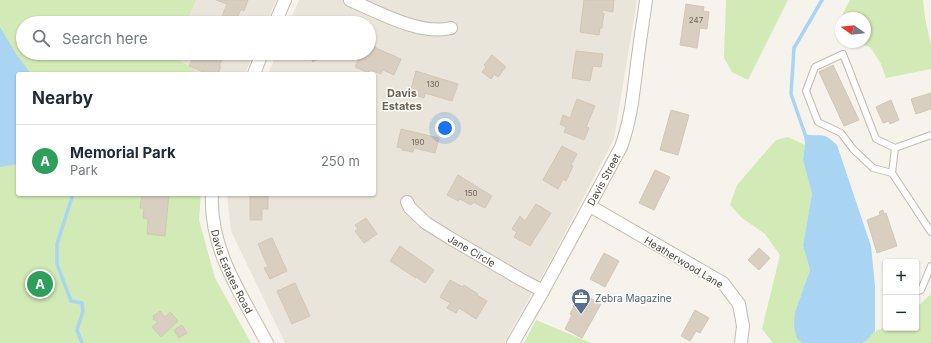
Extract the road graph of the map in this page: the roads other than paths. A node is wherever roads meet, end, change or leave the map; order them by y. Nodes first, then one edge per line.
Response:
1 (285, 0) edge
2 (350, 0) edge
3 (646, 0) edge
4 (278, 16) edge
5 (451, 28) dead end
6 (259, 60) edge
7 (255, 72) edge
8 (931, 135) edge
9 (895, 148) junction
10 (892, 173) junction
11 (212, 196) edge
12 (407, 202) dead end
13 (590, 206) junction
14 (931, 232) edge
15 (931, 266) edge
16 (543, 291) junction
17 (919, 291) edge
18 (267, 343) edge
19 (513, 343) edge
20 (740, 343) edge

1 - 4 street
2 - 5 street
3 - 13 street, Davis Street
6 - 7 street
8 - 9 lane
9 - 10 lane
9 - 10 lane
10 - 14 lane
11 - 18 street, Davis Estates Road
12 - 16 street, Jane Circle
13 - 16 street, Davis Street
13 - 20 street, Heatherwood Lane
15 - 17 lane
16 - 19 street, Davis Street

